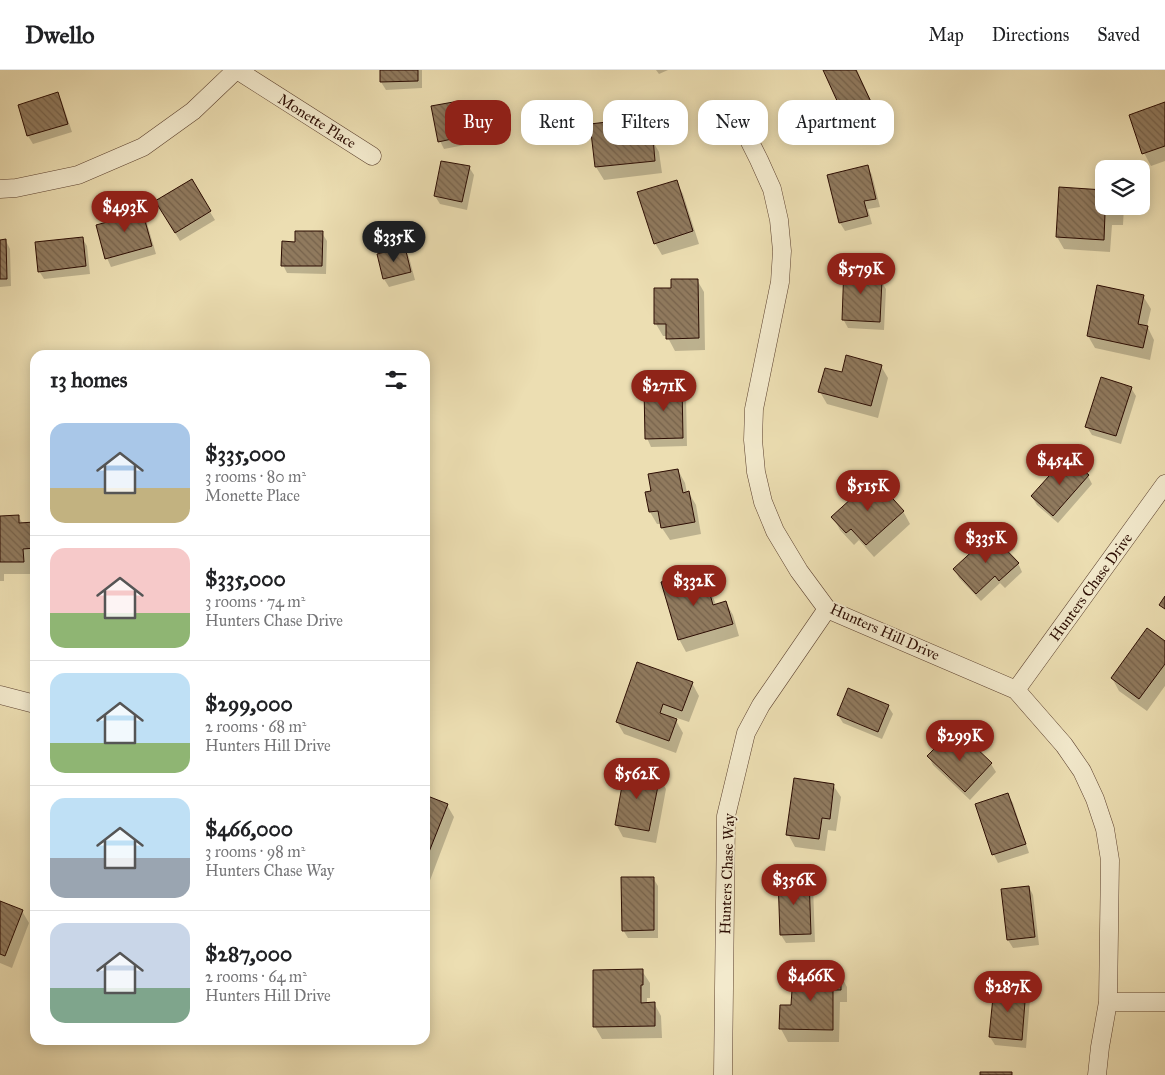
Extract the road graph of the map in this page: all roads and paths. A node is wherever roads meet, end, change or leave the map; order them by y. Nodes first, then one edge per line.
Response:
1 (237, 70) edge
2 (752, 145) edge
3 (372, 156) dead end
4 (0, 189) edge
5 (1165, 484) edge
6 (827, 609) junction
7 (1016, 690) junction
8 (0, 695) edge
9 (30, 703) edge
10 (1108, 1002) junction
11 (1165, 1002) edge
12 (723, 1075) edge
13 (1097, 1075) edge

1 - 3 street, Monette Place
1 - 4 street
2 - 6 street, Hunters Hill Drive
5 - 7 street, Hunters Chase Drive
6 - 7 street, Hunters Hill Drive
6 - 12 street, Hunters Chase Way
7 - 10 street, Hunters Hill Drive
8 - 9 street
10 - 11 street
10 - 13 street, Hunters Hill Drive

